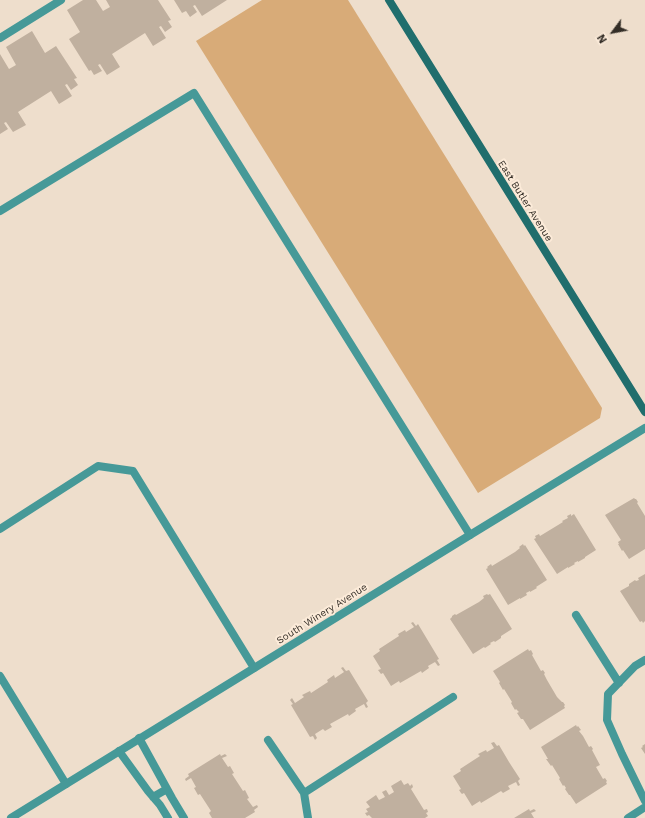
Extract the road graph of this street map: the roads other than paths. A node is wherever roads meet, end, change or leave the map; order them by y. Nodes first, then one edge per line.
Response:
1 (61, 0) edge
2 (389, 0) edge
3 (0, 38) edge
4 (0, 211) edge
5 (645, 412) edge
6 (645, 428) edge
7 (0, 529) edge
8 (470, 535) junction
9 (576, 614) dead end
10 (645, 660) edge
11 (254, 668) junction
12 (0, 676) edge
13 (618, 683) junction
14 (453, 697) dead end
15 (139, 738) junction
16 (268, 740) dead end
17 (119, 751) junction
18 (66, 784) junction
19 (167, 789) junction
20 (304, 793) junction
21 (153, 797) junction
22 (645, 801) edge
23 (645, 807) edge
24 (11, 818) edge
25 (168, 818) edge
26 (184, 818) edge
27 (308, 818) edge
28 (628, 818) edge

1 - 3 street
2 - 5 street, East Butler Avenue
4 - 8 street
6 - 8 street, South Winery Avenue
7 - 11 street
8 - 11 street, South Winery Avenue
9 - 13 street
10 - 13 street
11 - 15 street, South Winery Avenue
12 - 18 street
13 - 22 street
14 - 20 street
15 - 17 street, South Winery Avenue
15 - 19 street
16 - 20 street
17 - 18 street, South Winery Avenue
17 - 21 street
18 - 24 street, South Winery Avenue
19 - 21 street
19 - 26 street
20 - 27 street
21 - 25 street
23 - 28 street

